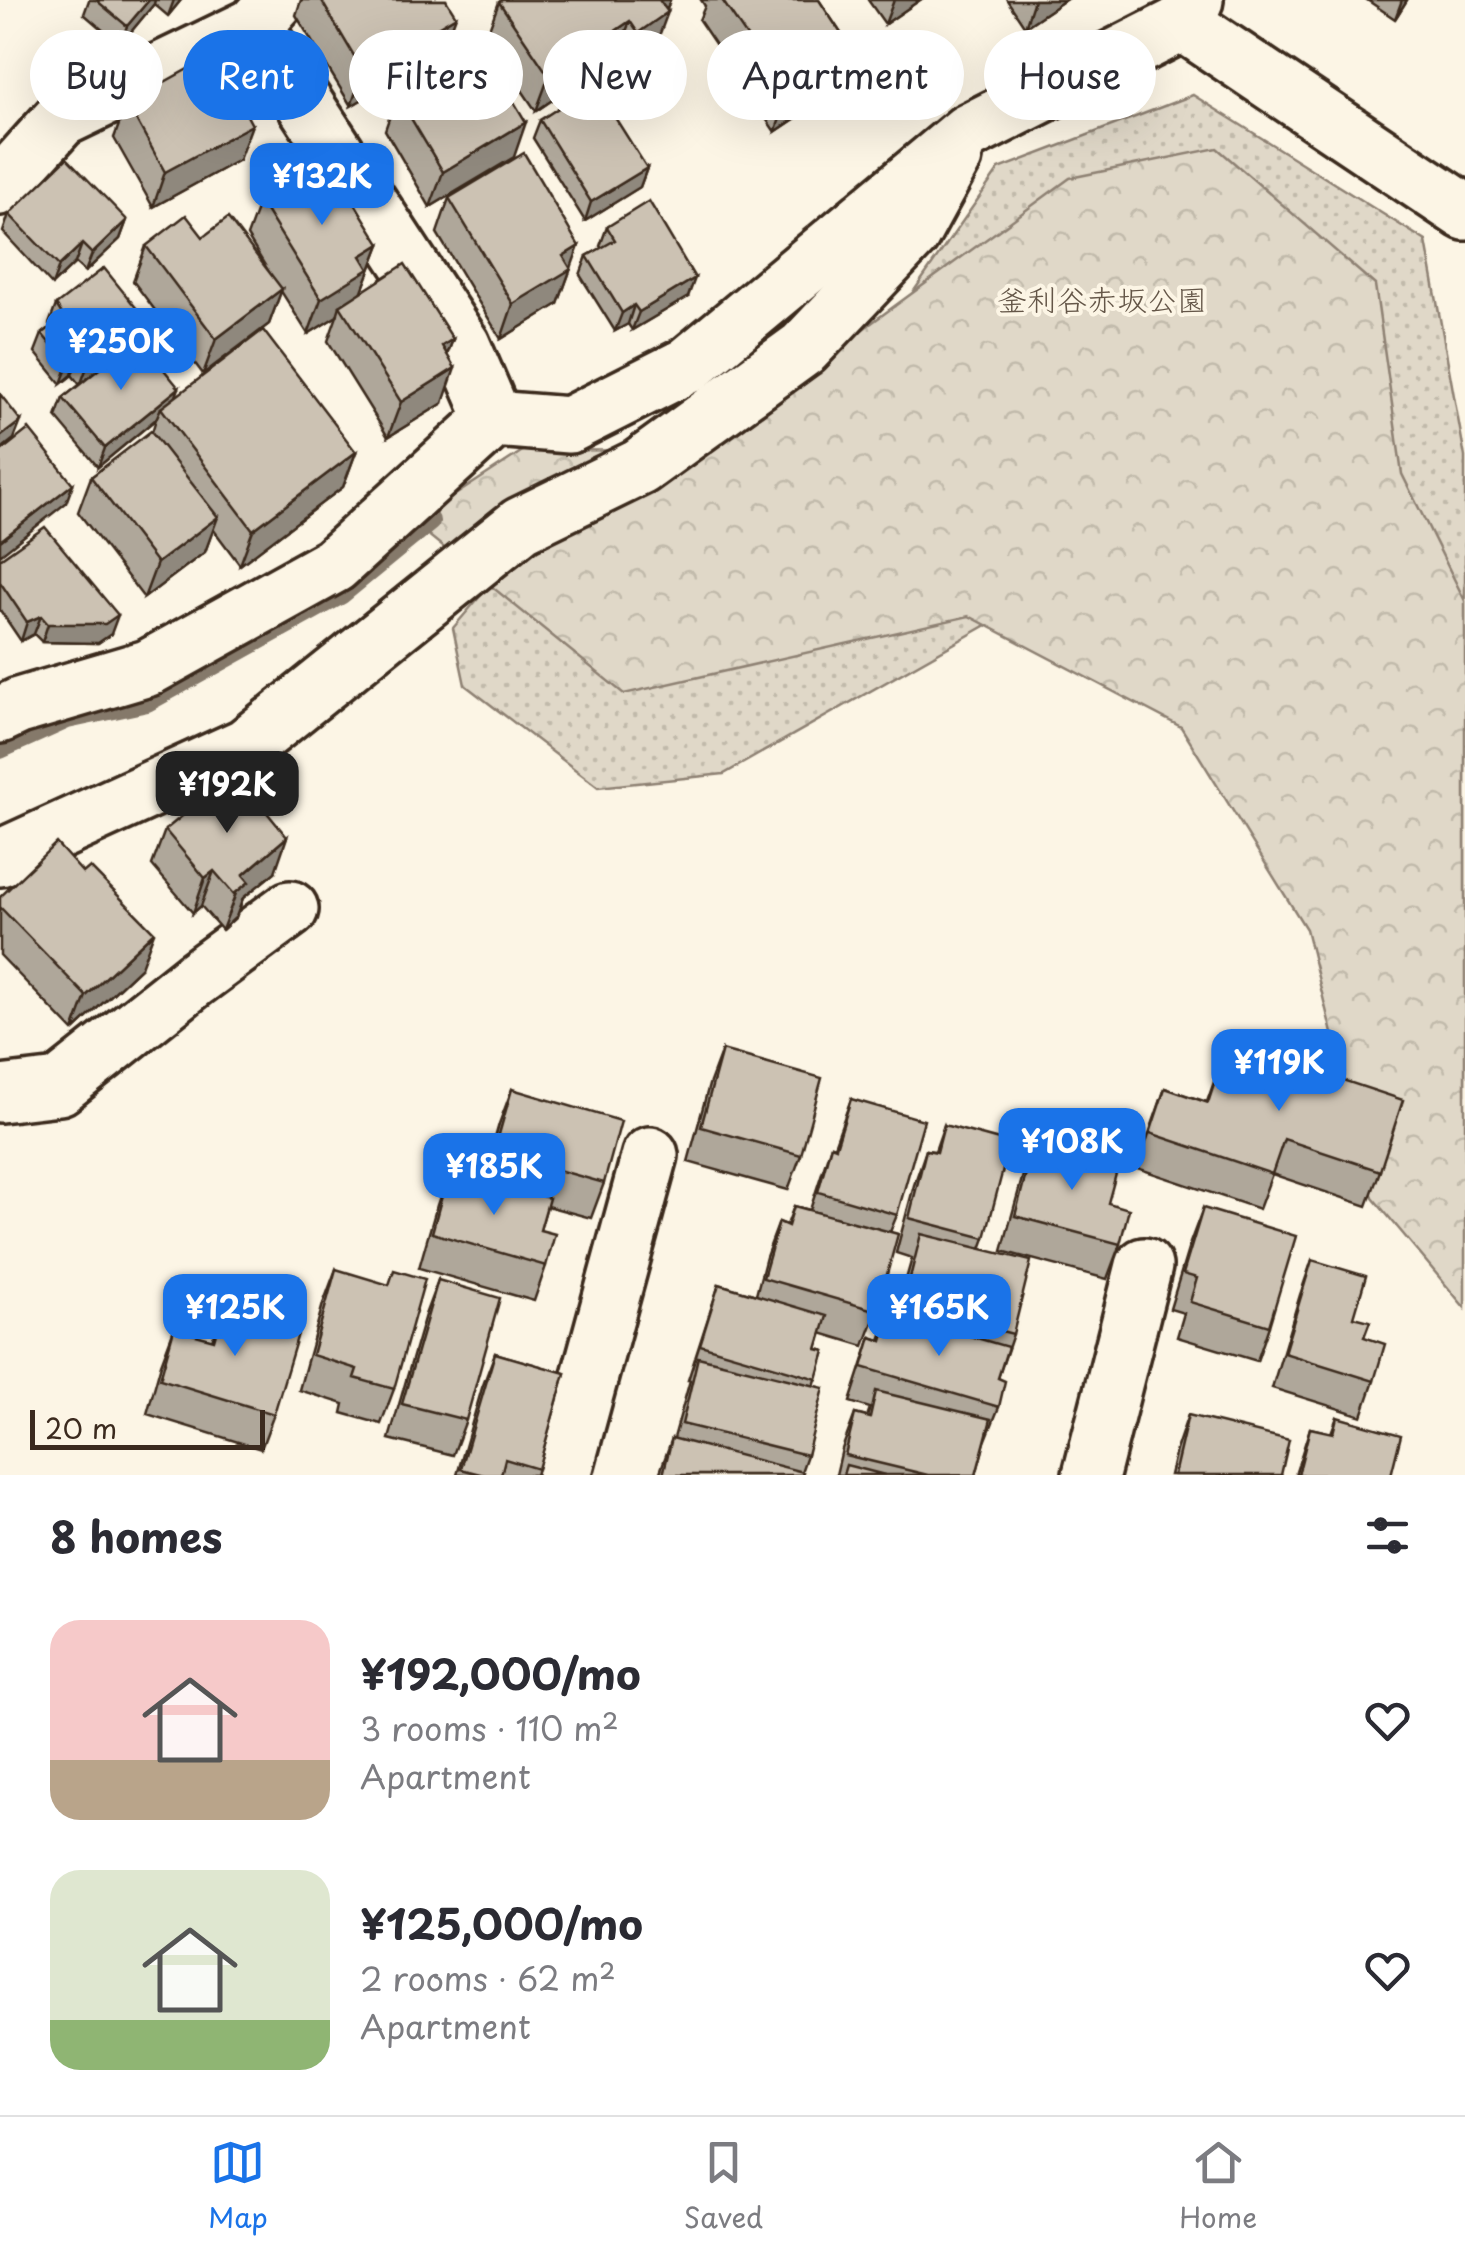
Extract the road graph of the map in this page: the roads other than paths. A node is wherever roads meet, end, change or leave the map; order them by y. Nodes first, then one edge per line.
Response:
1 (1189, 12) edge
2 (266, 13) edge
3 (968, 132) junction
4 (0, 188) edge
5 (1465, 212) edge
6 (494, 418) junction
7 (6, 702) edge
8 (0, 858) edge
9 (290, 909) dead end
10 (0, 1094) edge
11 (650, 1155) dead end
12 (1144, 1266) dead end
13 (563, 1475) edge
14 (1090, 1475) edge

1 - 3 street
1 - 5 street
2 - 4 street
2 - 6 street
3 - 6 street
3 - 8 street
6 - 7 street
9 - 10 street
11 - 13 street
12 - 14 street

